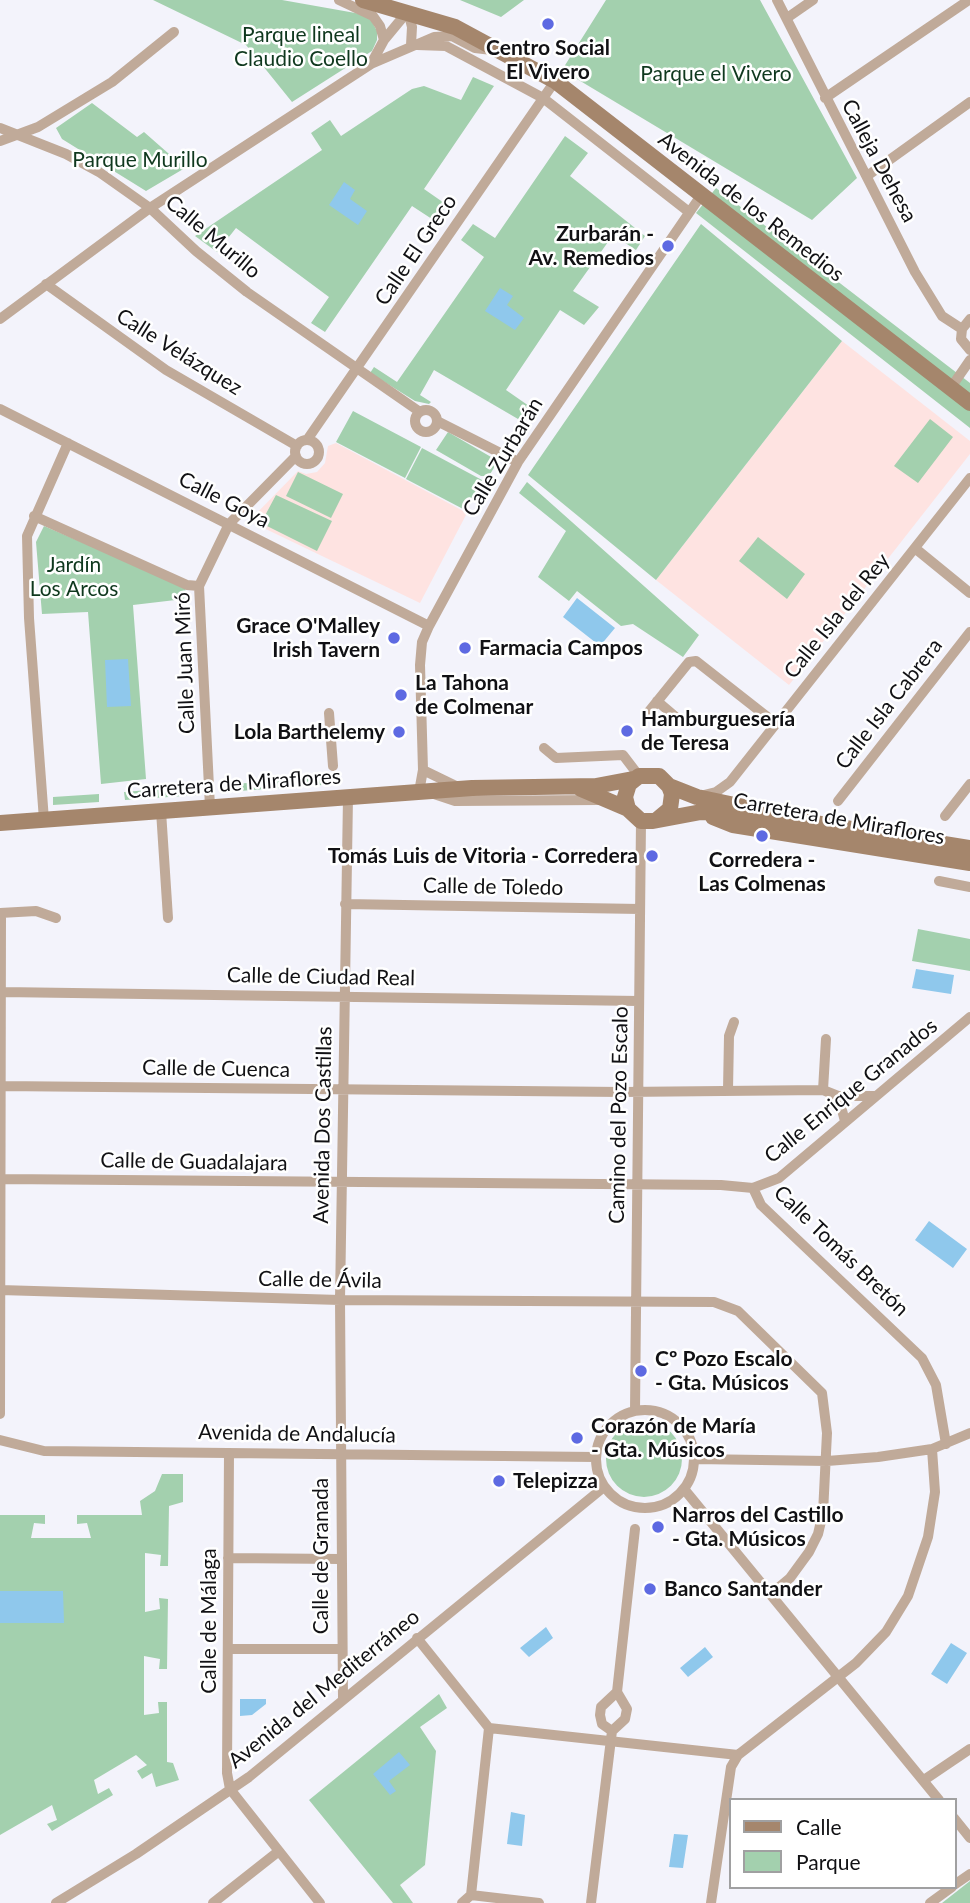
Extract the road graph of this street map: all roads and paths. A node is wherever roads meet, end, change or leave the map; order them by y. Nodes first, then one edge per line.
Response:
1 (339, 0) edge
2 (363, 0) edge
3 (777, 0) edge
4 (813, 0) edge
5 (969, 0) edge
6 (408, 11) junction
7 (787, 18) junction
8 (174, 32) dead end
9 (384, 40) junction
10 (411, 45) junction
11 (501, 51) junction
12 (371, 64) junction
13 (555, 81) junction
14 (543, 98) junction
15 (825, 99) junction
16 (970, 102) edge
17 (0, 128) edge
18 (18, 135) junction
19 (0, 141) edge
20 (867, 176) junction
21 (702, 194) junction
22 (150, 208) junction
23 (689, 212) junction
24 (46, 284) junction
25 (0, 319) edge
26 (970, 319) edge
27 (962, 329) junction
28 (970, 350) edge
29 (970, 360) edge
30 (356, 370) junction
31 (950, 388) junction
32 (970, 403) edge
33 (0, 409) edge
34 (420, 412) junction
35 (437, 421) junction
36 (307, 440) junction
37 (68, 443) junction
38 (297, 451) junction
39 (519, 462) junction
40 (970, 478) edge
41 (34, 516) junction
42 (229, 524) junction
43 (916, 549) junction
44 (199, 586) junction
45 (970, 593) edge
46 (429, 626) junction
47 (970, 632) edge
48 (657, 701) junction
49 (329, 713) dead end
50 (647, 714) dead end
51 (677, 718) dead end
52 (775, 723) junction
53 (544, 748) dead end
54 (333, 766) dead end
55 (423, 769) junction
56 (636, 778) junction
57 (970, 784) edge
58 (576, 786) junction
59 (669, 786) junction
60 (467, 789) junction
61 (422, 792) junction
62 (348, 797) junction
63 (838, 801) dead end
64 (621, 805) junction
65 (699, 805) junction
66 (210, 807) junction
67 (161, 811) junction
68 (944, 816) dead end
69 (658, 819) junction
70 (44, 820) junction
71 (641, 821) junction
72 (0, 823) edge
73 (970, 848) edge
74 (970, 863) edge
75 (939, 881) dead end
76 (970, 887) edge
77 (345, 904) junction
78 (640, 909) junction
79 (1, 912) edge
80 (56, 918) dead end
81 (169, 918) dead end
82 (2, 992) junction
83 (344, 996) junction
84 (639, 1001) junction
85 (1, 1005) edge
86 (970, 1017) edge
87 (734, 1022) dead end
88 (826, 1040) dead end
89 (1, 1086) edge
90 (343, 1090) junction
91 (728, 1090) junction
92 (823, 1090) junction
93 (638, 1091) junction
94 (838, 1096) junction
95 (876, 1096) junction
96 (845, 1121) junction
97 (2, 1179) junction
98 (342, 1182) junction
99 (637, 1186) junction
100 (753, 1188) junction
101 (1, 1290) edge
102 (340, 1300) junction
103 (636, 1304) junction
104 (635, 1410) junction
105 (0, 1414) edge
106 (970, 1433) edge
107 (0, 1440) edge
108 (946, 1444) junction
109 (932, 1449) junction
110 (229, 1453) junction
111 (340, 1454) junction
112 (596, 1457) junction
113 (695, 1459) junction
114 (827, 1461) junction
115 (604, 1487) junction
116 (684, 1489) junction
117 (635, 1529) dead end
118 (229, 1558) junction
119 (340, 1559) junction
120 (772, 1593) junction
121 (417, 1638) junction
122 (228, 1649) junction
123 (340, 1649) junction
124 (840, 1676) junction
125 (617, 1692) junction
126 (343, 1699) junction
127 (489, 1728) junction
128 (611, 1736) junction
129 (970, 1749) edge
130 (738, 1755) junction
131 (924, 1780) junction
132 (230, 1789) junction
133 (938, 1798) edge
134 (956, 1820) edge
135 (970, 1838) edge
136 (279, 1851) junction
137 (949, 1889) edge
138 (471, 1895) junction
139 (56, 1903) edge
140 (213, 1903) edge
141 (320, 1903) edge
142 (462, 1903) edge
143 (539, 1903) edge
144 (592, 1903) edge
145 (711, 1903) edge
146 (930, 1903) edge

1 - 9 street
2 - 6 main road, Avenida de los Remedios
3 - 7 street, Calleja Dehesa
4 - 7 street
5 - 15 street
6 - 9 street
6 - 10 street
6 - 11 main road, Avenida de los Remedios
7 - 15 street, Calleja Dehesa
8 - 18 street
9 - 12 street
10 - 11 street, Avenida de los Remedios
10 - 12 street, Avenida de los Remedios
10 - 14 street, Avenida de los Remedios
11 - 13 main road, Avenida de los Remedios
12 - 22 street, Avenida de los Remedios
13 - 14 street, Calle El Greco
13 - 21 main road, Avenida de los Remedios
14 - 23 street, Avenida de los Remedios
14 - 30 street, Calle El Greco
15 - 20 street, Calleja Dehesa
16 - 20 street
17 - 18 street, Calle Murillo
18 - 19 street
18 - 22 street, Calle Murillo
20 - 27 street, Calleja Dehesa
21 - 23 street, Calle Zurbarán
21 - 31 main road, Avenida de los Remedios
22 - 24 street, Avenida de los Remedios
22 - 30 street, Calle Murillo
23 - 39 street, Calle Zurbarán
24 - 25 street, Avenida de los Remedios
24 - 38 street, Calle Velázquez
26 - 27 street
27 - 28 street
29 - 31 street
30 - 34 street, Calle Murillo
30 - 36 street, Calle El Greco
31 - 32 main road, Avenida de los Remedios
33 - 37 street, Calle Goya
34 - 35 street
34 - 35 street
35 - 39 street
36 - 38 street
36 - 38 street
37 - 41 street
37 - 42 street, Calle Goya
38 - 42 street
39 - 46 street, Calle Zurbarán
40 - 43 street, Calle Isla del Rey
41 - 44 street
41 - 70 street
42 - 44 street, Calle Juan Miró
42 - 46 street, Calle Goya
43 - 45 street
43 - 52 street, Calle Isla del Rey
44 - 66 street, Calle Juan Miró
46 - 55 street, Calle Zurbarán
47 - 63 street, Calle Isla Cabrera
48 - 50 street
48 - 51 street
48 - 52 street
49 - 54 street
52 - 65 street, Calle Isla del Rey
53 - 56 street
55 - 60 street
55 - 61 street, Calle Zurbarán
56 - 58 main road, Carretera de Miraflores
56 - 59 main road
56 - 64 main road
57 - 68 street
58 - 60 main road, Carretera de Miraflores
58 - 64 main road
59 - 65 main road, Carretera de Miraflores
59 - 69 main road
60 - 61 main road, Carretera de Miraflores
61 - 62 main road, Carretera de Miraflores
61 - 64 street
62 - 66 main road, Carretera de Miraflores
62 - 77 street, Avenida Dos Castillas
64 - 71 main road
65 - 69 main road, Carretera de Miraflores
65 - 73 main road, Carretera de Miraflores
65 - 74 main road, Carretera de Miraflores
66 - 67 main road, Carretera de Miraflores
67 - 70 main road, Carretera de Miraflores
67 - 81 street
69 - 71 main road
70 - 72 main road, Carretera de Miraflores
71 - 78 street, Camino del Pozo Escalo
75 - 76 street
77 - 78 street, Calle de Toledo
77 - 83 street, Avenida Dos Castillas
78 - 84 street, Camino del Pozo Escalo
79 - 80 street
79 - 82 street
82 - 83 street, Calle de Ciudad Real
82 - 85 street
83 - 84 street, Calle de Ciudad Real
83 - 90 street, Avenida Dos Castillas
84 - 93 street, Camino del Pozo Escalo
85 - 89 street
86 - 95 street, Calle Enrique Granados
87 - 91 street
88 - 92 street
89 - 90 street, Calle de Cuenca
89 - 97 street
90 - 93 street, Calle de Cuenca
90 - 98 street, Avenida Dos Castillas
91 - 92 street, Calle de Cuenca
91 - 93 street, Calle de Cuenca
92 - 94 street
93 - 99 street, Camino del Pozo Escalo
94 - 95 street
94 - 96 street
95 - 96 street, Calle Enrique Granados
96 - 100 street, Calle Enrique Granados
97 - 98 street, Calle de Guadalajara
97 - 101 street
98 - 99 street, Calle de Guadalajara
98 - 102 street, Avenida Dos Castillas
99 - 100 street, Calle Tomás Bretón
99 - 103 street, Camino del Pozo Escalo
100 - 108 street, Calle Tomás Bretón
101 - 102 street, Calle de Ávila
101 - 105 street
102 - 103 street, Calle de Ávila
102 - 111 street, Avenida Dos Castillas
103 - 104 street, Camino del Pozo Escalo
103 - 114 street, Calle de Ávila
104 - 112 street
104 - 113 street
106 - 108 street
107 - 110 street, Avenida de Andalucía
108 - 109 street
109 - 114 street
109 - 124 street
110 - 111 street, Avenida de Andalucía
110 - 118 street, Calle de Málaga
111 - 112 street, Avenida de Andalucía
111 - 119 street, Calle de Granada
112 - 115 street
113 - 114 street
113 - 116 street
114 - 120 street, Calle de Ávila
115 - 116 street
115 - 121 street, Avenida del Mediterráneo
116 - 120 street
117 - 125 street
118 - 119 street
118 - 122 street, Calle de Málaga
119 - 123 street, Calle de Granada
120 - 124 street
121 - 126 street, Avenida del Mediterráneo
121 - 127 street
122 - 123 street
122 - 132 street, Calle de Málaga
123 - 126 street, Calle de Granada
124 - 130 street
124 - 131 street
125 - 128 street
125 - 128 street
126 - 132 street, Avenida del Mediterráneo
127 - 128 street
127 - 138 street
128 - 130 street
128 - 144 street
129 - 131 street
130 - 145 street
131 - 133 street
132 - 136 street
132 - 139 street, Avenida del Mediterráneo
134 - 135 street
136 - 140 street
136 - 141 street
137 - 146 street
138 - 142 street
138 - 143 street

